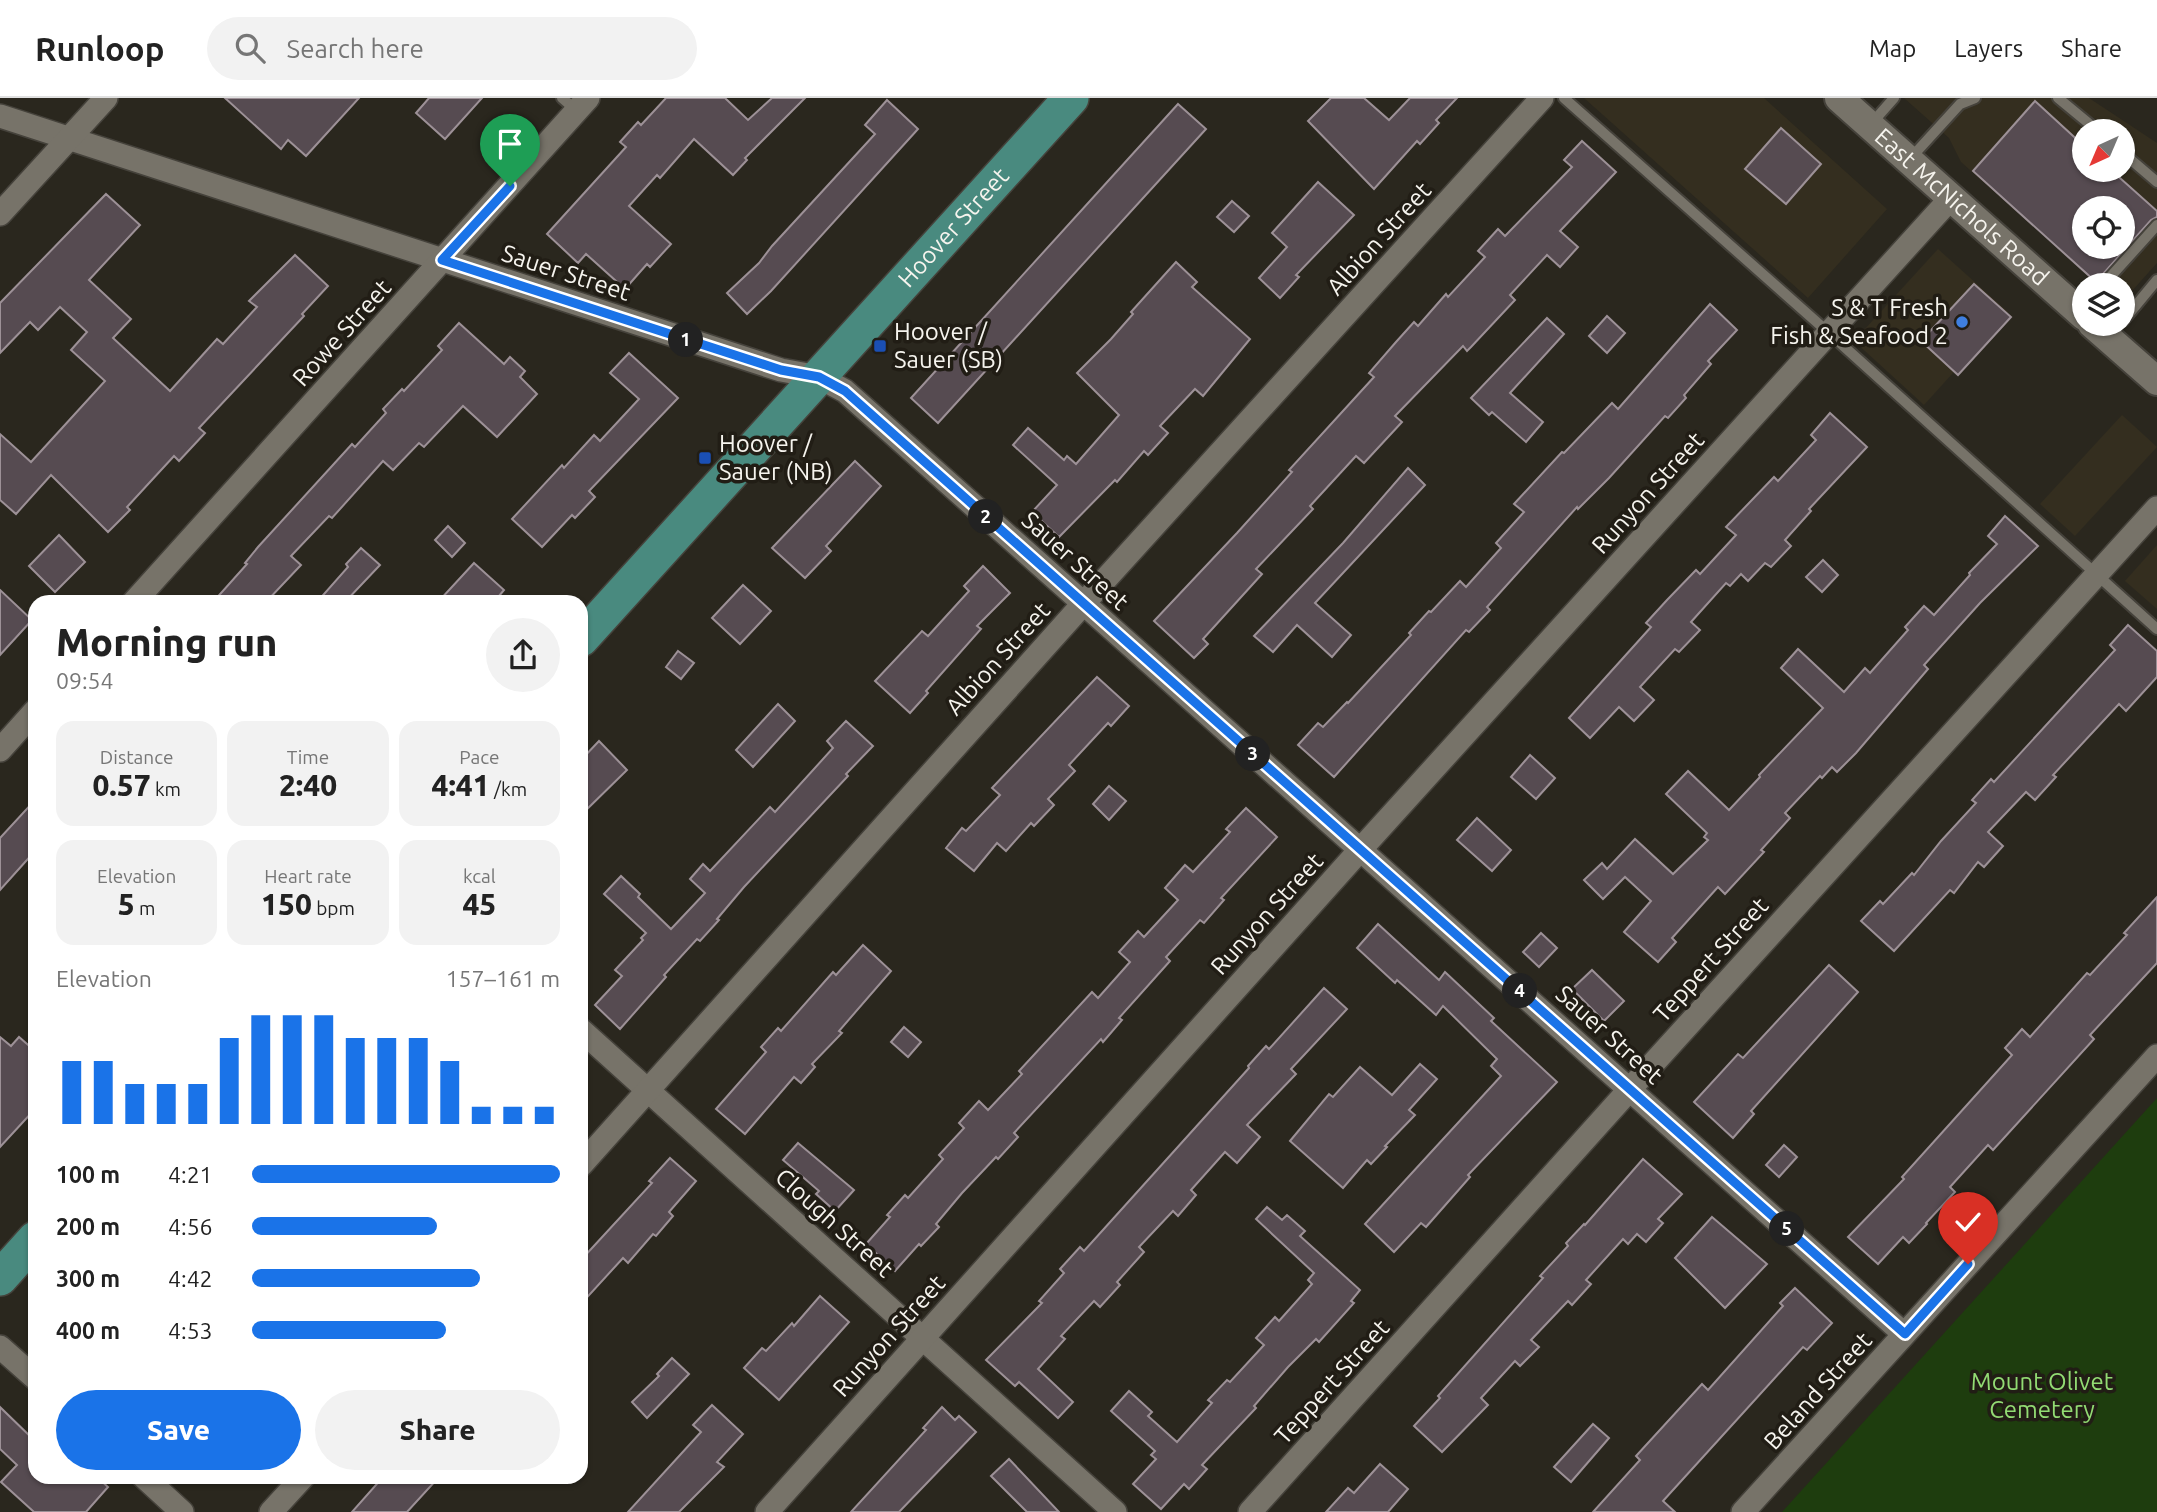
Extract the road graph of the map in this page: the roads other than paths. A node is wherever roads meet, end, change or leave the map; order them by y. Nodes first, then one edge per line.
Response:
1 (106, 98) edge
2 (1071, 98) edge
3 (1542, 98) edge
4 (1564, 98) edge
5 (1839, 98) edge
6 (1894, 98) edge
7 (1975, 98) edge
8 (2058, 98) edge
9 (576, 102) edge
10 (0, 116) edge
11 (2083, 119) edge
12 (1870, 125) junction
13 (69, 139) junction
14 (1909, 161) junction
15 (2135, 163) edge
16 (2157, 182) edge
17 (1951, 198) junction
18 (0, 214) edge
19 (2157, 225) edge
20 (442, 260) junction
21 (2115, 273) edge
22 (2157, 280) edge
23 (2135, 295) edge
24 (2072, 298) edge
25 (1829, 333) junction
26 (2114, 336) edge
27 (819, 377) junction
28 (2157, 382) edge
29 (2157, 508) edge
30 (2096, 576) junction
31 (140, 595) edge
32 (1083, 604) junction
33 (2157, 629) edge
34 (588, 631) edge
35 (28, 719) edge
36 (0, 750) edge
37 (1360, 850) junction
38 (588, 1036) edge
39 (2157, 1056) edge
40 (1630, 1089) junction
41 (648, 1090) junction
42 (588, 1157) edge
43 (28, 1247) edge
44 (0, 1278) edge
45 (1905, 1334) junction
46 (922, 1339) junction
47 (0, 1347) edge
48 (28, 1372) edge
49 (152, 1484) edge
50 (297, 1484) edge
51 (182, 1512) edge
52 (271, 1512) edge
53 (767, 1512) edge
54 (1115, 1512) edge
55 (1250, 1512) edge
56 (1743, 1512) edge

1 - 13 street
2 - 27 main road, Hoover Street
3 - 32 street, Albion Street
4 - 25 lane
5 - 12 street, East McNichols Road
6 - 12 lane
7 - 14 lane
8 - 11 lane
9 - 20 street, Rowe Street
10 - 13 street, Sauer Street
12 - 14 street, East McNichols Road
13 - 18 street
13 - 20 street, Sauer Street
14 - 17 street, East McNichols Road
15 - 16 lane
17 - 24 street, East McNichols Road
17 - 25 street, Runyon Street
19 - 21 lane
20 - 27 street, Sauer Street
20 - 31 street, Rowe Street
22 - 23 lane
25 - 30 lane
25 - 37 street, Runyon Street
26 - 28 street, East McNichols Road
27 - 32 street, Sauer Street
27 - 34 main road, Hoover Street
29 - 30 street, Teppert Street
30 - 33 lane
30 - 40 street, Teppert Street
32 - 37 street, Sauer Street
32 - 41 street, Albion Street
35 - 36 street
37 - 40 street, Sauer Street
37 - 46 street, Runyon Street
38 - 41 street, Clough Street
39 - 45 street, Beland Street
40 - 45 street, Sauer Street
40 - 55 street, Teppert Street
41 - 42 street, Albion Street
41 - 46 street, Clough Street
43 - 44 main road
45 - 56 street, Beland Street
46 - 53 street, Runyon Street
46 - 54 street, Clough Street
47 - 48 street
49 - 51 street
50 - 52 street

